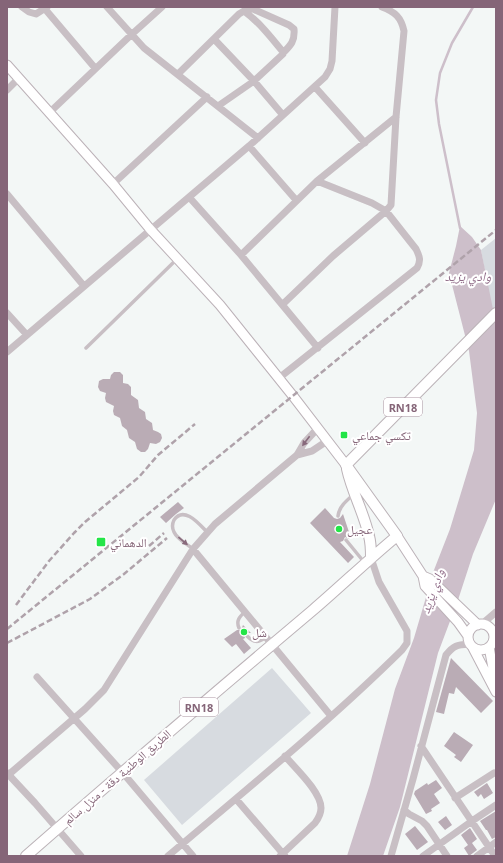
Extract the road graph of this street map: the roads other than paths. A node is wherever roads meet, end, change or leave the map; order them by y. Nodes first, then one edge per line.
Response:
1 (22, 7) edge
2 (107, 7) edge
3 (162, 7) edge
4 (335, 7) edge
5 (382, 7) edge
6 (46, 8) edge
7 (244, 11) junction
8 (272, 17) junction
9 (267, 32) junction
10 (131, 34) junction
11 (214, 39) junction
12 (283, 53) junction
13 (7, 65) edge
14 (95, 68) junction
15 (178, 74) junction
16 (19, 78) junction
17 (254, 81) junction
18 (315, 87) junction
19 (7, 90) edge
20 (207, 97) junction
21 (218, 106) junction
22 (49, 113) junction
23 (282, 114) junction
24 (396, 117) junction
25 (258, 138) junction
26 (365, 143) junction
27 (249, 146) junction
28 (317, 181) junction
29 (113, 184) junction
30 (7, 194) edge
31 (189, 197) junction
32 (296, 200) junction
33 (386, 211) junction
34 (150, 229) junction
35 (241, 255) junction
36 (178, 258) junction
37 (84, 286) junction
38 (282, 304) junction
39 (7, 313) edge
40 (496, 313) edge
41 (27, 335) junction
42 (86, 348) dead end
43 (318, 348) junction
44 (7, 352) edge
45 (279, 378) junction
46 (318, 428) junction
47 (327, 441) junction
48 (297, 455) junction
49 (346, 465) junction
50 (361, 485) junction
51 (354, 494) junction
52 (338, 516) dead end
53 (207, 532) junction
54 (397, 536) junction
55 (346, 540) dead end
56 (193, 549) junction
57 (368, 560) junction
58 (426, 580) junction
59 (245, 612) junction
60 (496, 612) edge
61 (480, 624) junction
62 (239, 628) dead end
63 (495, 633) edge
64 (247, 636) dead end
65 (270, 640) junction
66 (470, 643) junction
67 (492, 647) edge
68 (37, 676) dead end
69 (496, 685) edge
70 (496, 692) edge
71 (331, 716) junction
72 (74, 718) junction
73 (421, 746) junction
74 (285, 756) junction
75 (123, 773) junction
76 (494, 773) dead end
77 (7, 775) edge
78 (455, 798) junction
79 (236, 800) junction
80 (496, 805) edge
81 (404, 810) junction
82 (472, 820) junction
83 (58, 829) junction
84 (496, 842) edge
85 (182, 843) junction
86 (439, 845) junction
87 (488, 847) junction
88 (392, 852) edge
89 (283, 855) edge
90 (26, 856) edge
91 (81, 856) edge
92 (168, 856) edge
93 (193, 856) edge
94 (397, 856) edge
95 (423, 856) edge
96 (447, 856) edge
97 (477, 856) edge
98 (495, 856) edge

1 - 6 street
2 - 10 street
3 - 10 street
4 - 18 street
5 - 24 street
6 - 14 street
7 - 8 street
7 - 9 street
7 - 11 street
8 - 9 street
8 - 12 street
9 - 12 street
10 - 14 street
10 - 15 street
11 - 15 street
11 - 17 street
12 - 17 street
13 - 16 main road
14 - 22 street
15 - 20 street
16 - 19 street
16 - 22 main road
17 - 21 street
17 - 23 street
18 - 23 street
18 - 26 street
20 - 21 street
20 - 29 street
21 - 25 street
22 - 29 main road
23 - 25 street
24 - 26 street
24 - 33 street
25 - 27 street
26 - 28 street
27 - 31 street
27 - 32 street
28 - 32 street
28 - 33 street
29 - 34 main road
30 - 37 street
31 - 34 street
31 - 35 street
32 - 35 street
33 - 38 street
33 - 43 street
34 - 36 main road
34 - 37 street
35 - 38 street
36 - 42 lane
36 - 45 main road
37 - 41 street
38 - 43 street
39 - 41 street
40 - 49 main road, RN18
41 - 44 street
43 - 45 street
45 - 46 main road
46 - 47 main road
46 -> 48 street
47 - 48 street
47 - 49 main road
48 - 53 street
49 - 50 main road
49 - 51 main road
50 - 51 lane
50 - 54 main road
51 - 52 lane
51 - 57 main road
53 - 56 street
53 -> 56 lane
54 - 57 main road, الطريق الوطنية دقة - منزل سالم / RN18
54 - 58 main road
55 - 57 lane
56 - 59 street
56 - 72 street
57 - 65 main road, الطريق الوطنية دقة - منزل سالم / RN18
57 - 71 street
58 - 61 main road
58 - 66 main road
59 - 62 lane
59 - 65 street
60 - 61 street
61 - 63 main road
61 - 66 main road
63 - 67 main road
64 - 65 lane
65 - 71 street
65 - 75 main road, الطريق الوطنية دقة - منزل سالم / RN18
66 - 67 main road
66 - 70 main road
66 - 73 street
67 - 69 main road
68 - 72 street
71 - 74 street
72 - 75 street
72 - 77 street
73 - 78 street
73 - 81 street
74 - 79 street
74 - 89 street
75 - 83 main road, الطريق الوطنية دقة - منزل سالم / RN18
75 - 85 street
76 - 78 street
77 - 83 street
78 - 82 street
79 - 85 street
79 - 89 street
80 - 82 street
81 - 86 street
81 - 88 street
82 - 86 street
82 - 87 street
83 - 90 main road, الطريق الوطنية دقة - منزل سالم / RN18
83 - 91 street
84 - 87 street
85 - 92 street
85 - 93 street
86 - 95 street
86 - 96 street
87 - 97 street
87 - 98 street
88 - 94 street

